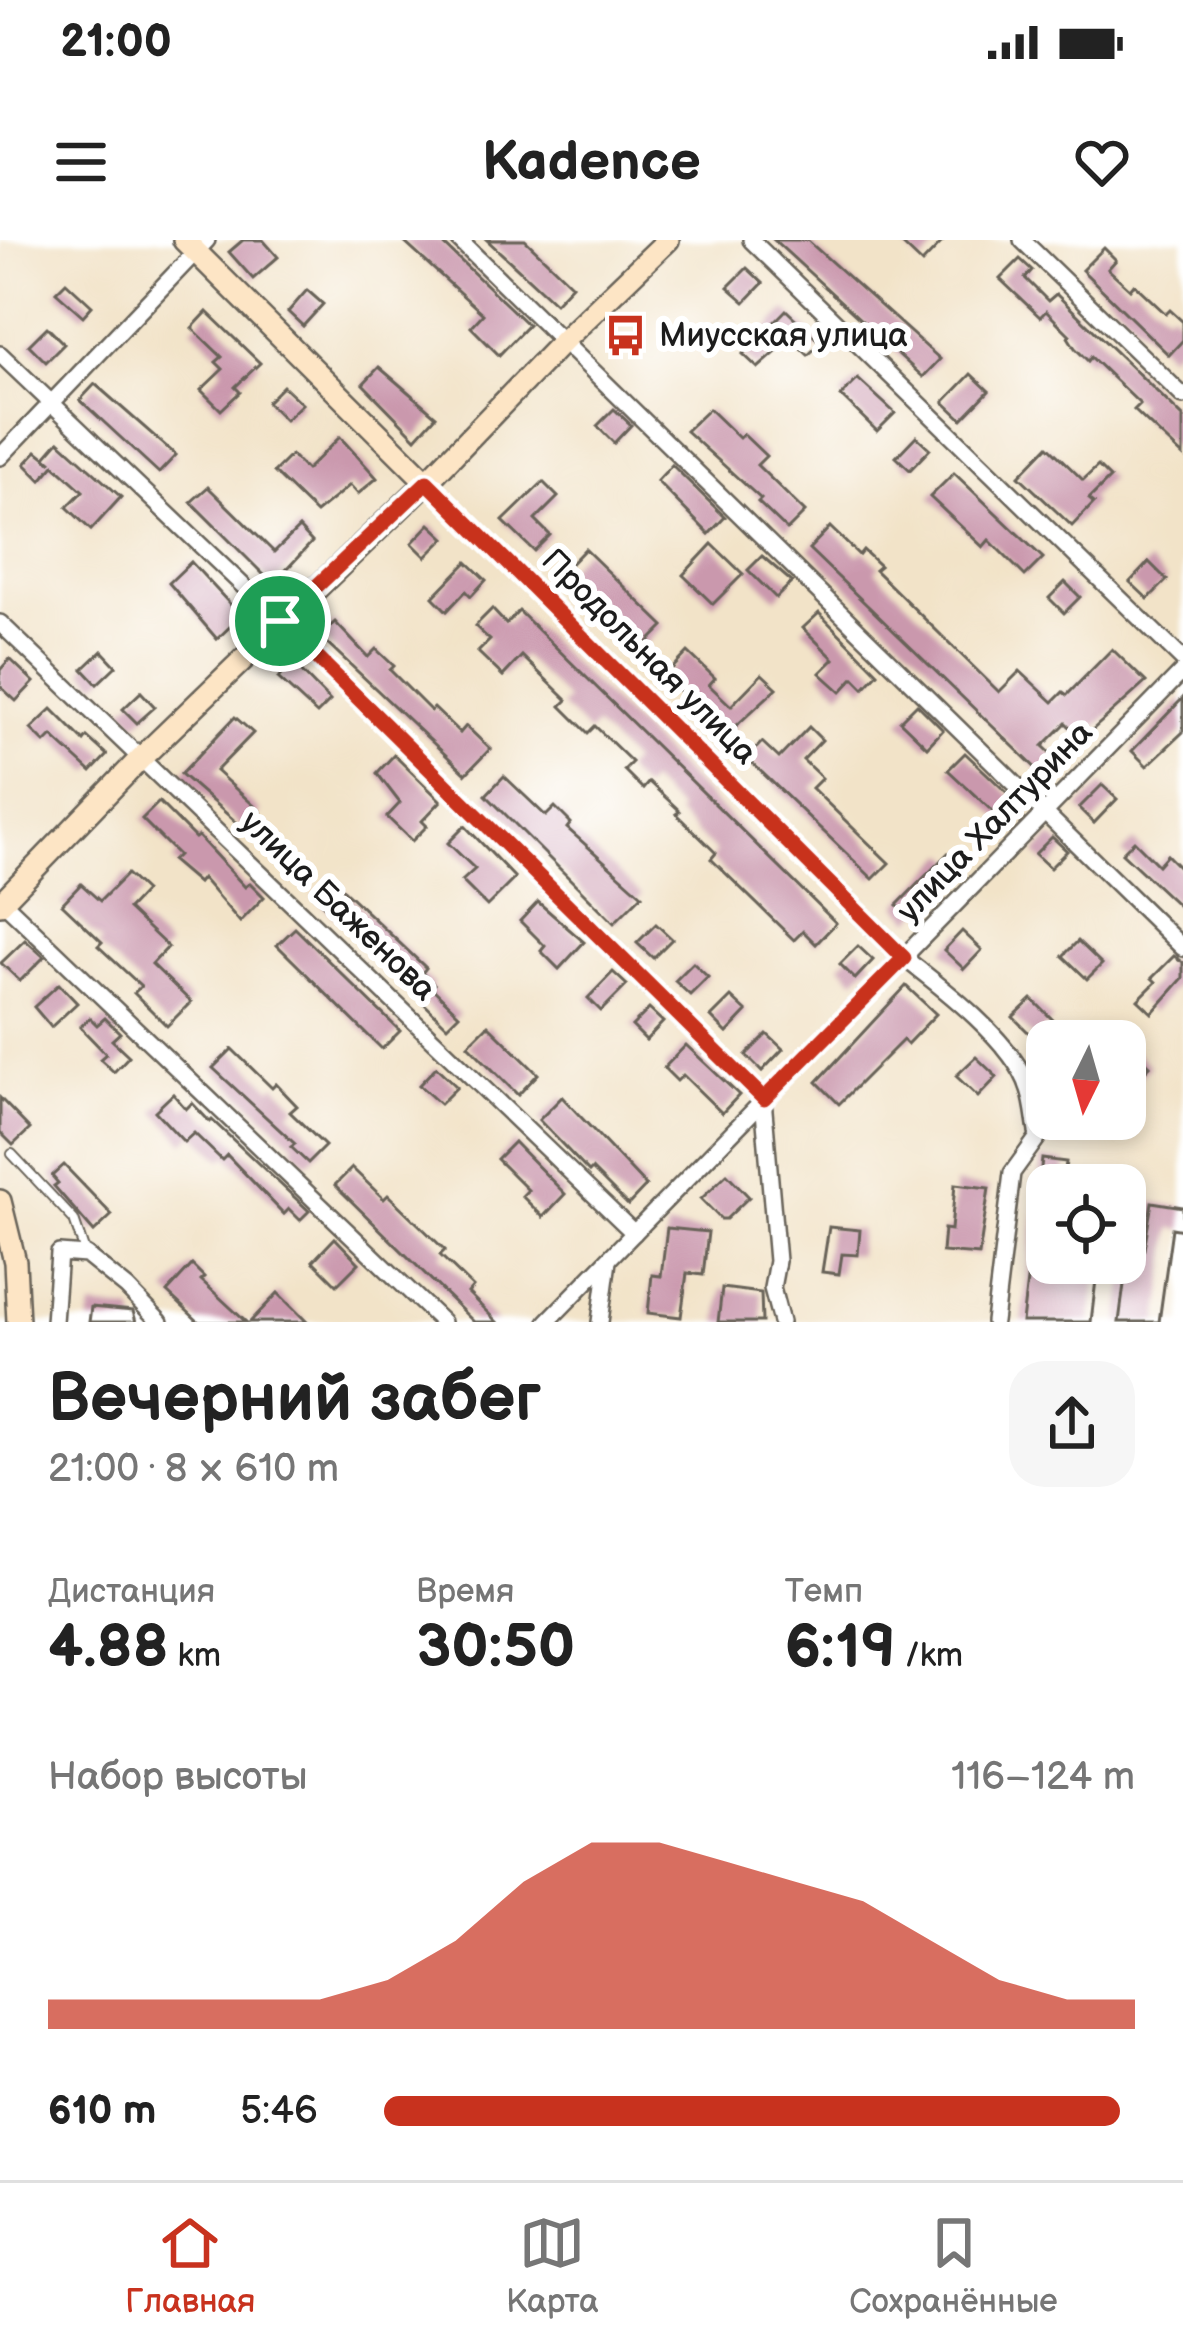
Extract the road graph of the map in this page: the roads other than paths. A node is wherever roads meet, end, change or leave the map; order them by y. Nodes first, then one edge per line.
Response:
1 (459, 240) edge
2 (668, 240) edge
3 (751, 240) edge
4 (1022, 240) edge
5 (195, 244) edge
6 (564, 340) junction
7 (0, 354) edge
8 (1183, 396) edge
9 (52, 405) junction
10 (0, 458) edge
11 (427, 482) junction
12 (280, 621) junction
13 (0, 623) edge
14 (1183, 660) edge
15 (1183, 671) edge
16 (141, 758) junction
17 (1047, 813) junction
18 (1, 902) edge
19 (1183, 948) edge
20 (904, 958) junction
21 (764, 1099) junction
22 (12, 1154) dead end
23 (0, 1201) edge
24 (634, 1233) junction
25 (86, 1255) junction
26 (608, 1261) junction
27 (18, 1322) edge
28 (54, 1322) edge
29 (160, 1322) edge
30 (442, 1322) edge
31 (547, 1322) edge
32 (600, 1322) edge
33 (782, 1322) edge
34 (994, 1322) edge

1 - 6 street
2 - 6 main road
3 - 14 street
4 - 8 street
5 - 9 street
5 - 11 main road, Продольная улица
6 - 11 main road
6 - 17 street
7 - 9 street
9 - 10 street
9 - 12 street
11 - 12 main road
11 - 20 street, Продольная улица
12 - 16 main road
12 - 21 street
13 - 16 street, улица Баженова
15 - 17 street, улица Халтурина
16 - 18 main road
16 - 24 street, улица Баженова
17 - 19 street
17 - 20 street, улица Халтурина
18 - 30 street
20 - 21 street, улица Халтурина
20 - 34 street, Продольная улица
21 - 24 street, улица Халтурина
21 - 33 street
22 - 25 lane
23 - 27 main road
24 - 26 street, улица Халтурина
25 - 28 street
25 - 29 street
26 - 31 street, улица Халтурина
26 - 32 street

